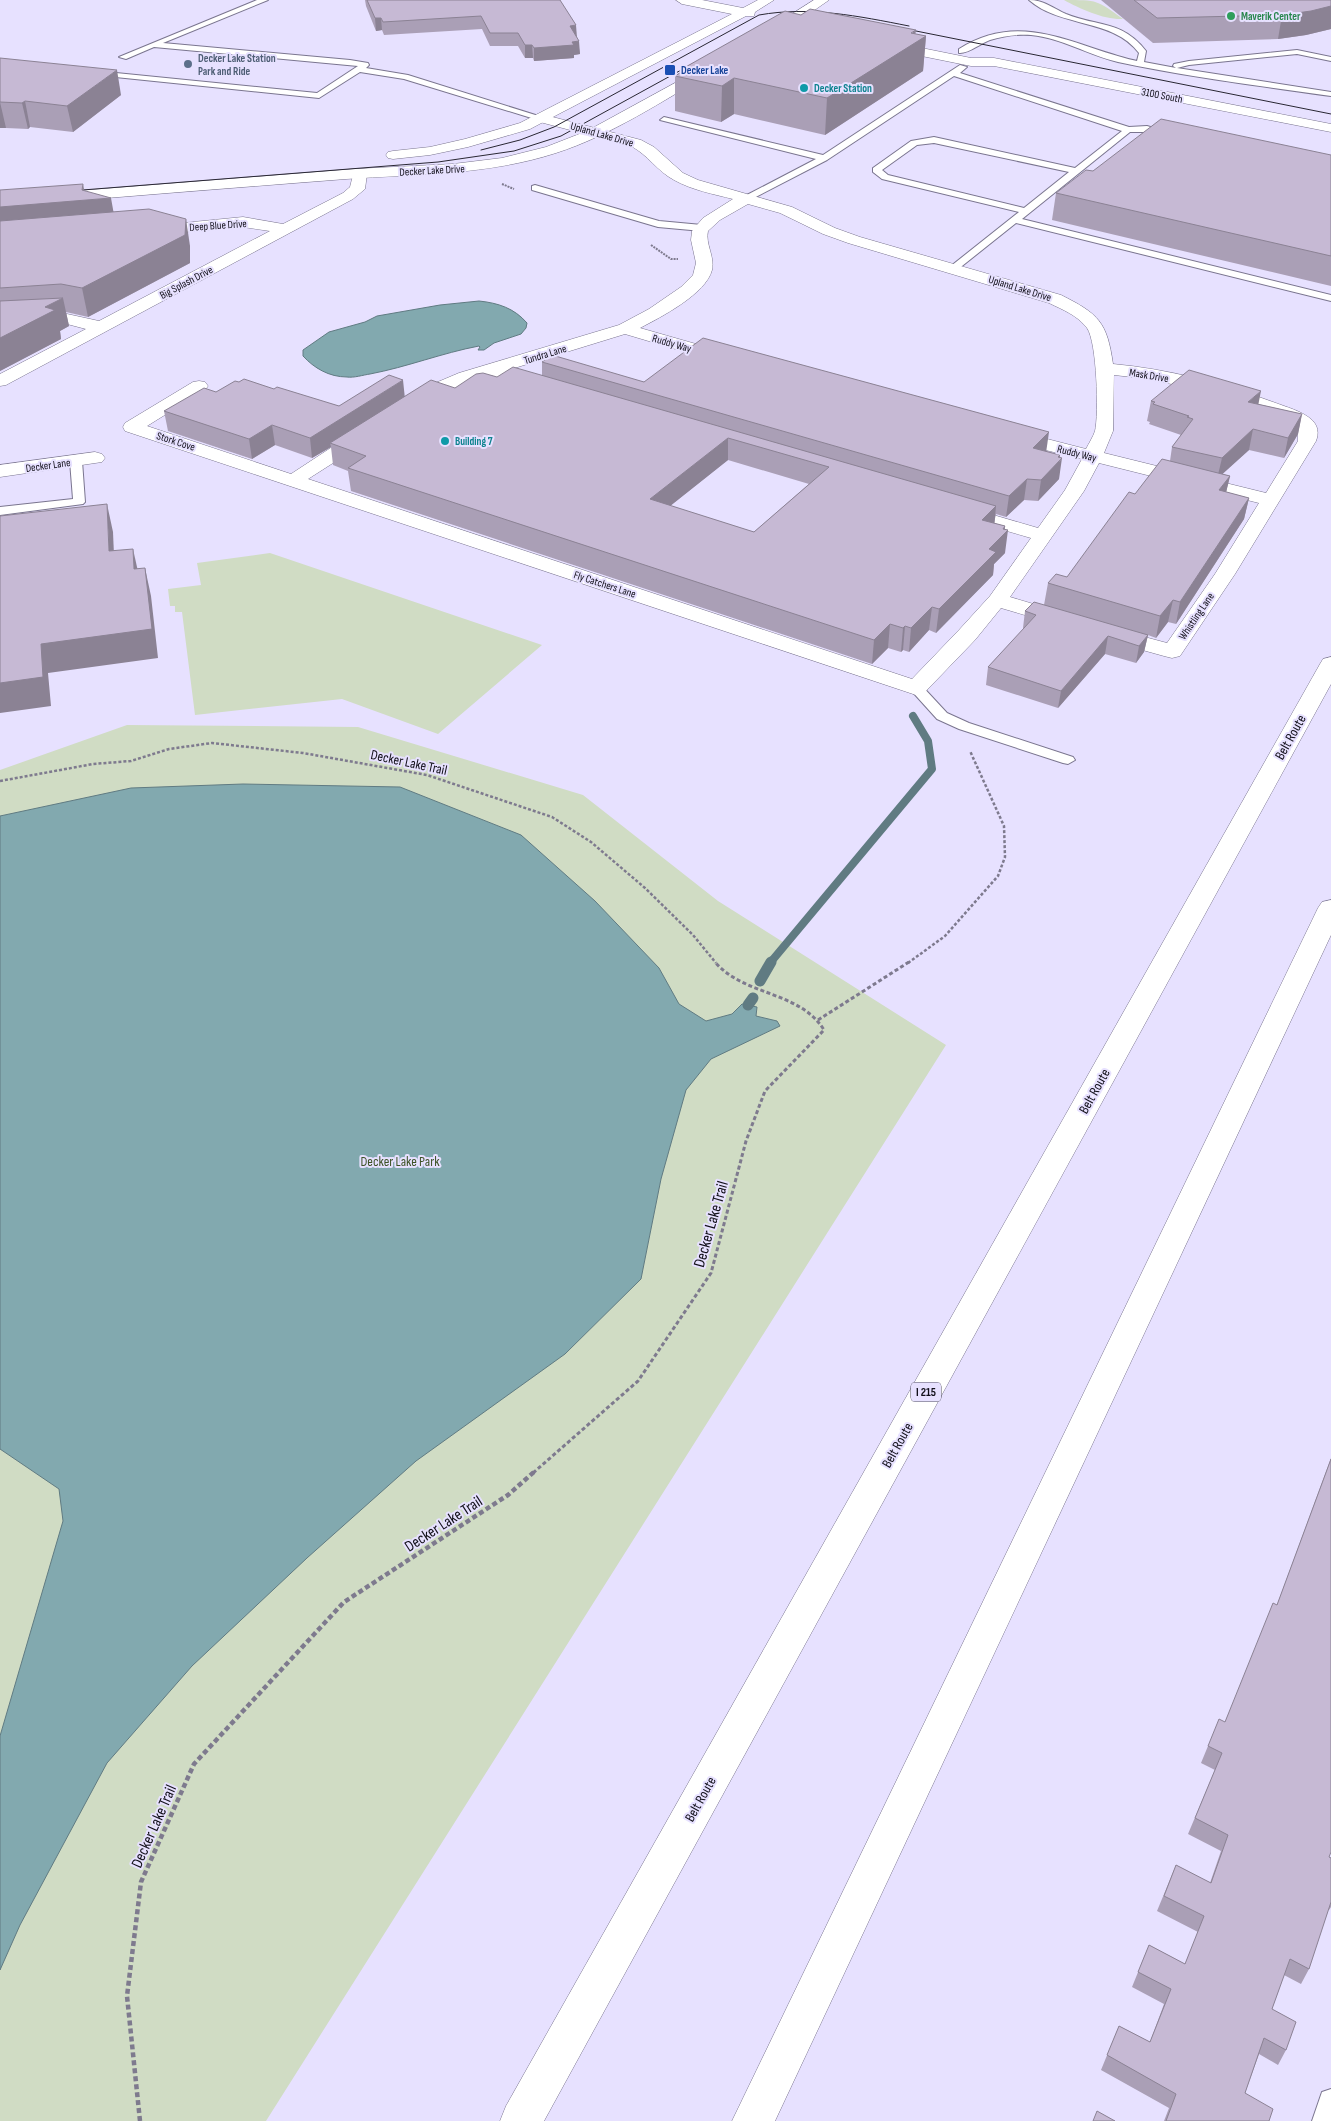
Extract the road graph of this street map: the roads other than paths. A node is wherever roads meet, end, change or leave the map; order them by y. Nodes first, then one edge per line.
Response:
1 (264, 0) edge
2 (682, 0) edge
3 (768, 0) edge
4 (823, 0) edge
5 (1033, 0) edge
6 (744, 12) junction
7 (791, 22) junction
8 (807, 25) edge
9 (884, 35) edge
10 (764, 37) edge
11 (870, 42) edge
12 (154, 45) junction
13 (962, 51) junction
14 (123, 57) dead end
15 (1331, 59) edge
16 (971, 62) junction
17 (994, 62) junction
18 (716, 64) edge
19 (1140, 64) junction
20 (359, 69) junction
21 (1170, 69) junction
22 (88, 73) edge
23 (955, 74) junction
24 (1331, 94) edge
25 (542, 118) junction
26 (664, 120) dead end
27 (1331, 128) edge
28 (1128, 130) junction
29 (596, 132) junction
30 (1176, 135) edge
31 (374, 157) dead end
32 (824, 158) junction
33 (1076, 171) junction
34 (359, 174) junction
35 (535, 188) dead end
36 (748, 198) junction
37 (0, 202) edge
38 (1025, 211) junction
39 (1015, 220) junction
40 (702, 228) junction
41 (285, 230) junction
42 (136, 231) edge
43 (954, 268) junction
44 (1331, 298) edge
45 (0, 322) edge
46 (101, 327) junction
47 (625, 329) junction
48 (739, 362) edge
49 (494, 369) junction
50 (1105, 369) junction
51 (0, 381) edge
52 (199, 386) dead end
53 (554, 393) edge
54 (401, 411) edge
55 (1306, 424) joint
56 (376, 427) edge
57 (997, 432) edge
58 (1093, 457) junction
59 (86, 460) joint
60 (0, 471) edge
61 (294, 480) junction
62 (1271, 500) junction
63 (946, 507) edge
64 (0, 511) edge
65 (1042, 535) junction
66 (997, 600) junction
67 (1331, 664) edge
68 (916, 688) junction
69 (1068, 760) dead end
70 (1331, 908) edge
71 (1331, 2101) edge
72 (522, 2121) edge
73 (753, 2121) edge
74 (1325, 2121) edge

1 - 12 lane
2 - 6 main road
3 - 6 main road, Decker Lake Drive
4 - 7 main road
5 - 19 lane
6 - 7 main road
6 - 25 main road, Decker Lake Drive
7 - 8 main road
7 - 10 main road
9 - 13 main road, 3100 South
11 - 16 main road, 3100 South
12 - 14 lane
12 - 20 lane
13 - 17 main road, 3100 South
13 - 19 lane
15 - 21 lane
16 - 17 main road, 3100 South
16 - 23 lane
17 - 27 main road, 3100 South
18 - 29 main road, Decker Lake Drive
19 - 21 lane
20 - 22 lane
20 - 25 lane
21 - 24 lane
23 - 28 lane
23 - 32 lane
25 - 29 main road, Upland Lake Drive
25 - 31 main road, Decker Lake Drive
26 - 32 lane
28 - 30 lane
28 - 33 lane
29 - 34 main road, Decker Lake Drive
29 - 36 main road, Upland Lake Drive
32 - 36 lane
33 - 38 lane
33 - 38 lane
34 - 37 main road, Decker Lake Drive
34 - 41 main road, Big Splash Drive
35 - 40 lane
36 - 40 main road
36 - 43 main road, Upland Lake Drive
38 - 39 lane
39 - 43 lane
39 - 44 lane
40 - 47 main road, Tundra Lane
41 - 42 main road, Deep Blue Drive
41 - 46 main road, Big Splash Drive
43 - 50 main road, Upland Lake Drive
45 - 46 main road
46 - 51 main road, Big Splash Drive
47 - 48 main road, Ruddy Way
47 - 49 main road, Tundra Lane
49 - 53 main road
49 - 54 main road, Tundra Lane
50 - 55 main road, Mask Drive
50 - 58 main road, Upland Lake Drive
52 - 61 main road, Stork Cove
55 - 62 main road, Whistling Lane
56 - 61 main road
57 - 58 main road, Ruddy Way
58 - 62 main road, Ruddy Way
58 - 65 main road, Upland Lake Drive
59 - 60 main road, Decker Lane
59 - 64 lane
61 - 68 main road, Fly Catchers Lane
62 - 66 main road, Whistling Lane
63 - 65 main road
65 - 66 main road, Upland Lake Drive
66 - 68 main road, Upland Lake Drive
67 - 72 main road, Belt Route / I 215
68 - 69 lane
70 - 73 main road
71 - 74 lane

